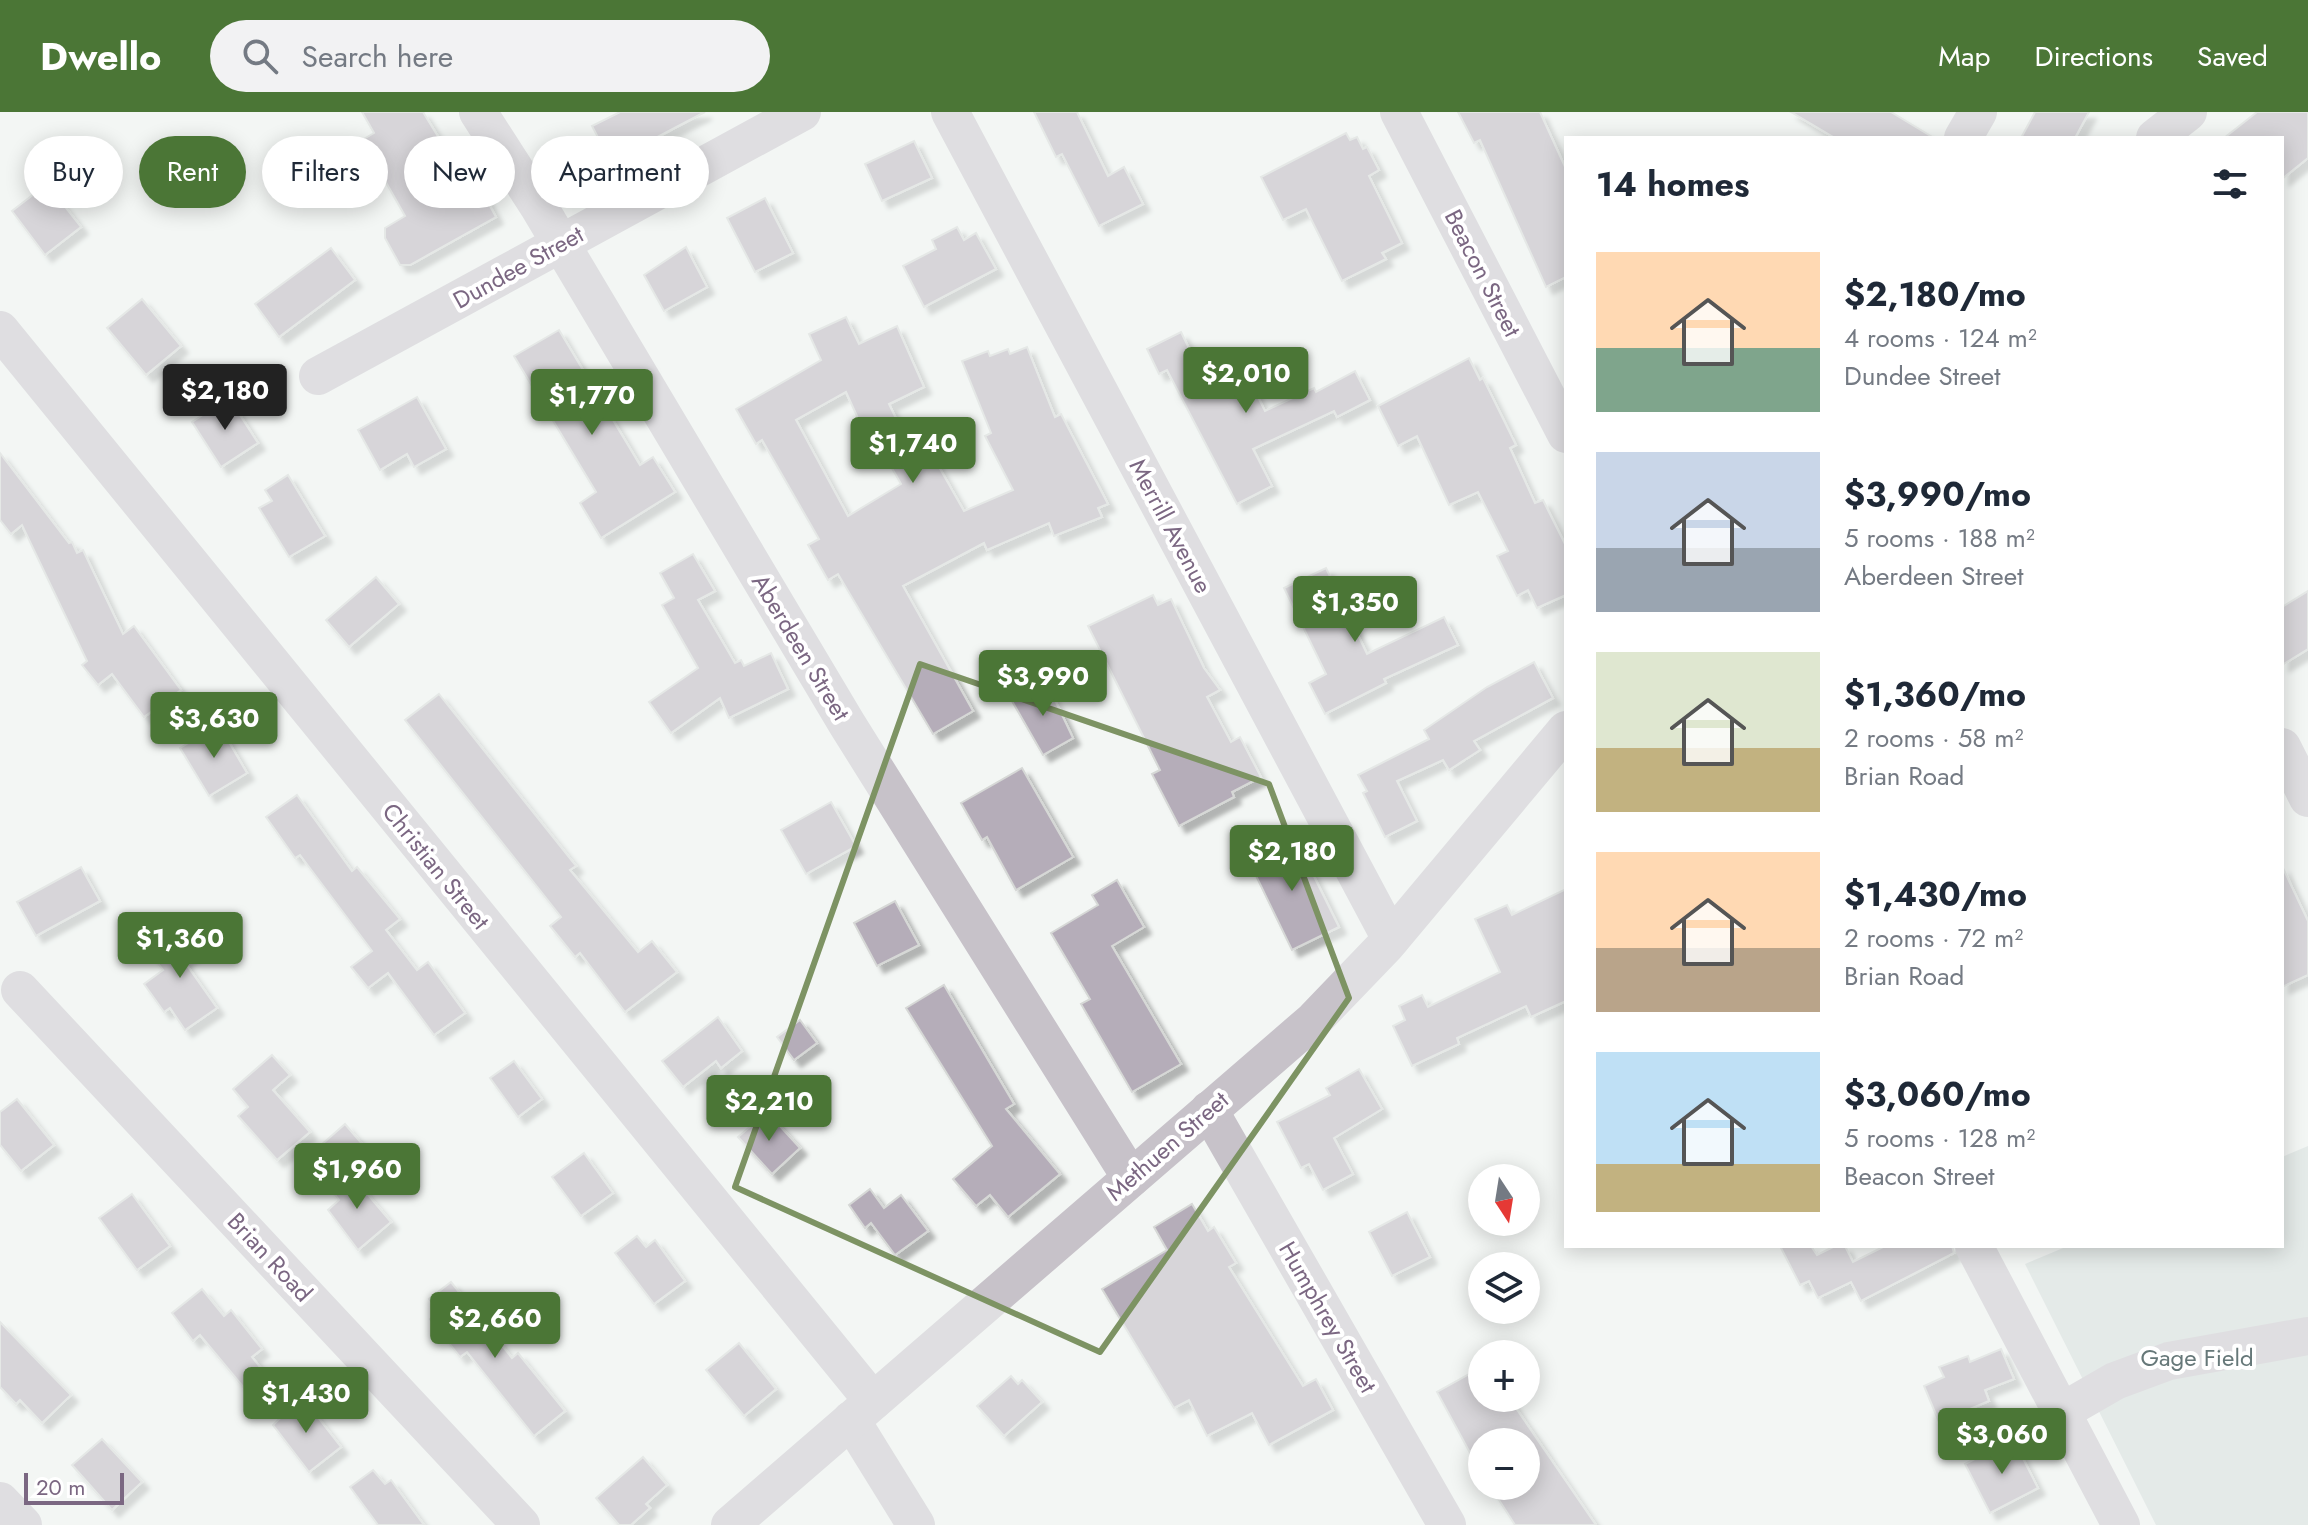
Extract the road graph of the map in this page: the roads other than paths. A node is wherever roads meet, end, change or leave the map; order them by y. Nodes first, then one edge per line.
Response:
1 (478, 112) edge
2 (802, 112) edge
3 (950, 112) edge
4 (1399, 112) edge
5 (1978, 112) edge
6 (2188, 112) edge
7 (1964, 136) edge
8 (2158, 136) edge
9 (561, 243) junction
10 (7, 355) edge
11 (318, 376) dead end
12 (1564, 430) edge
13 (1564, 732) edge
14 (2284, 751) edge
15 (2308, 798) edge
16 (1391, 939) junction
17 (20, 990) dead end
18 (1209, 1110) junction
19 (1131, 1178) junction
20 (1975, 1248) edge
21 (2308, 1336) edge
22 (862, 1411) junction
23 (2063, 1411) junction
24 (0, 1501) edge
25 (23, 1525) edge
26 (521, 1525) edge
27 (730, 1525) edge
28 (916, 1525) edge
29 (1447, 1525) edge
30 (2121, 1525) edge

1 - 9 street, Aberdeen Street
2 - 9 street, Dundee Street
3 - 16 street, Merrill Avenue
4 - 12 street, Beacon Street
5 - 7 street
6 - 8 street
9 - 11 street, Dundee Street
9 - 19 street, Aberdeen Street
10 - 22 street, Christian Street
13 - 16 street, Methuen Street
14 - 15 street
16 - 18 street, Methuen Street
17 - 26 street, Brian Road
18 - 19 street, Methuen Street
18 - 29 street, Humphrey Street
19 - 22 street, Methuen Street
20 - 23 street
21 - 23 street
22 - 27 street, Methuen Street
22 - 28 street, Christian Street
23 - 30 street
24 - 25 street

